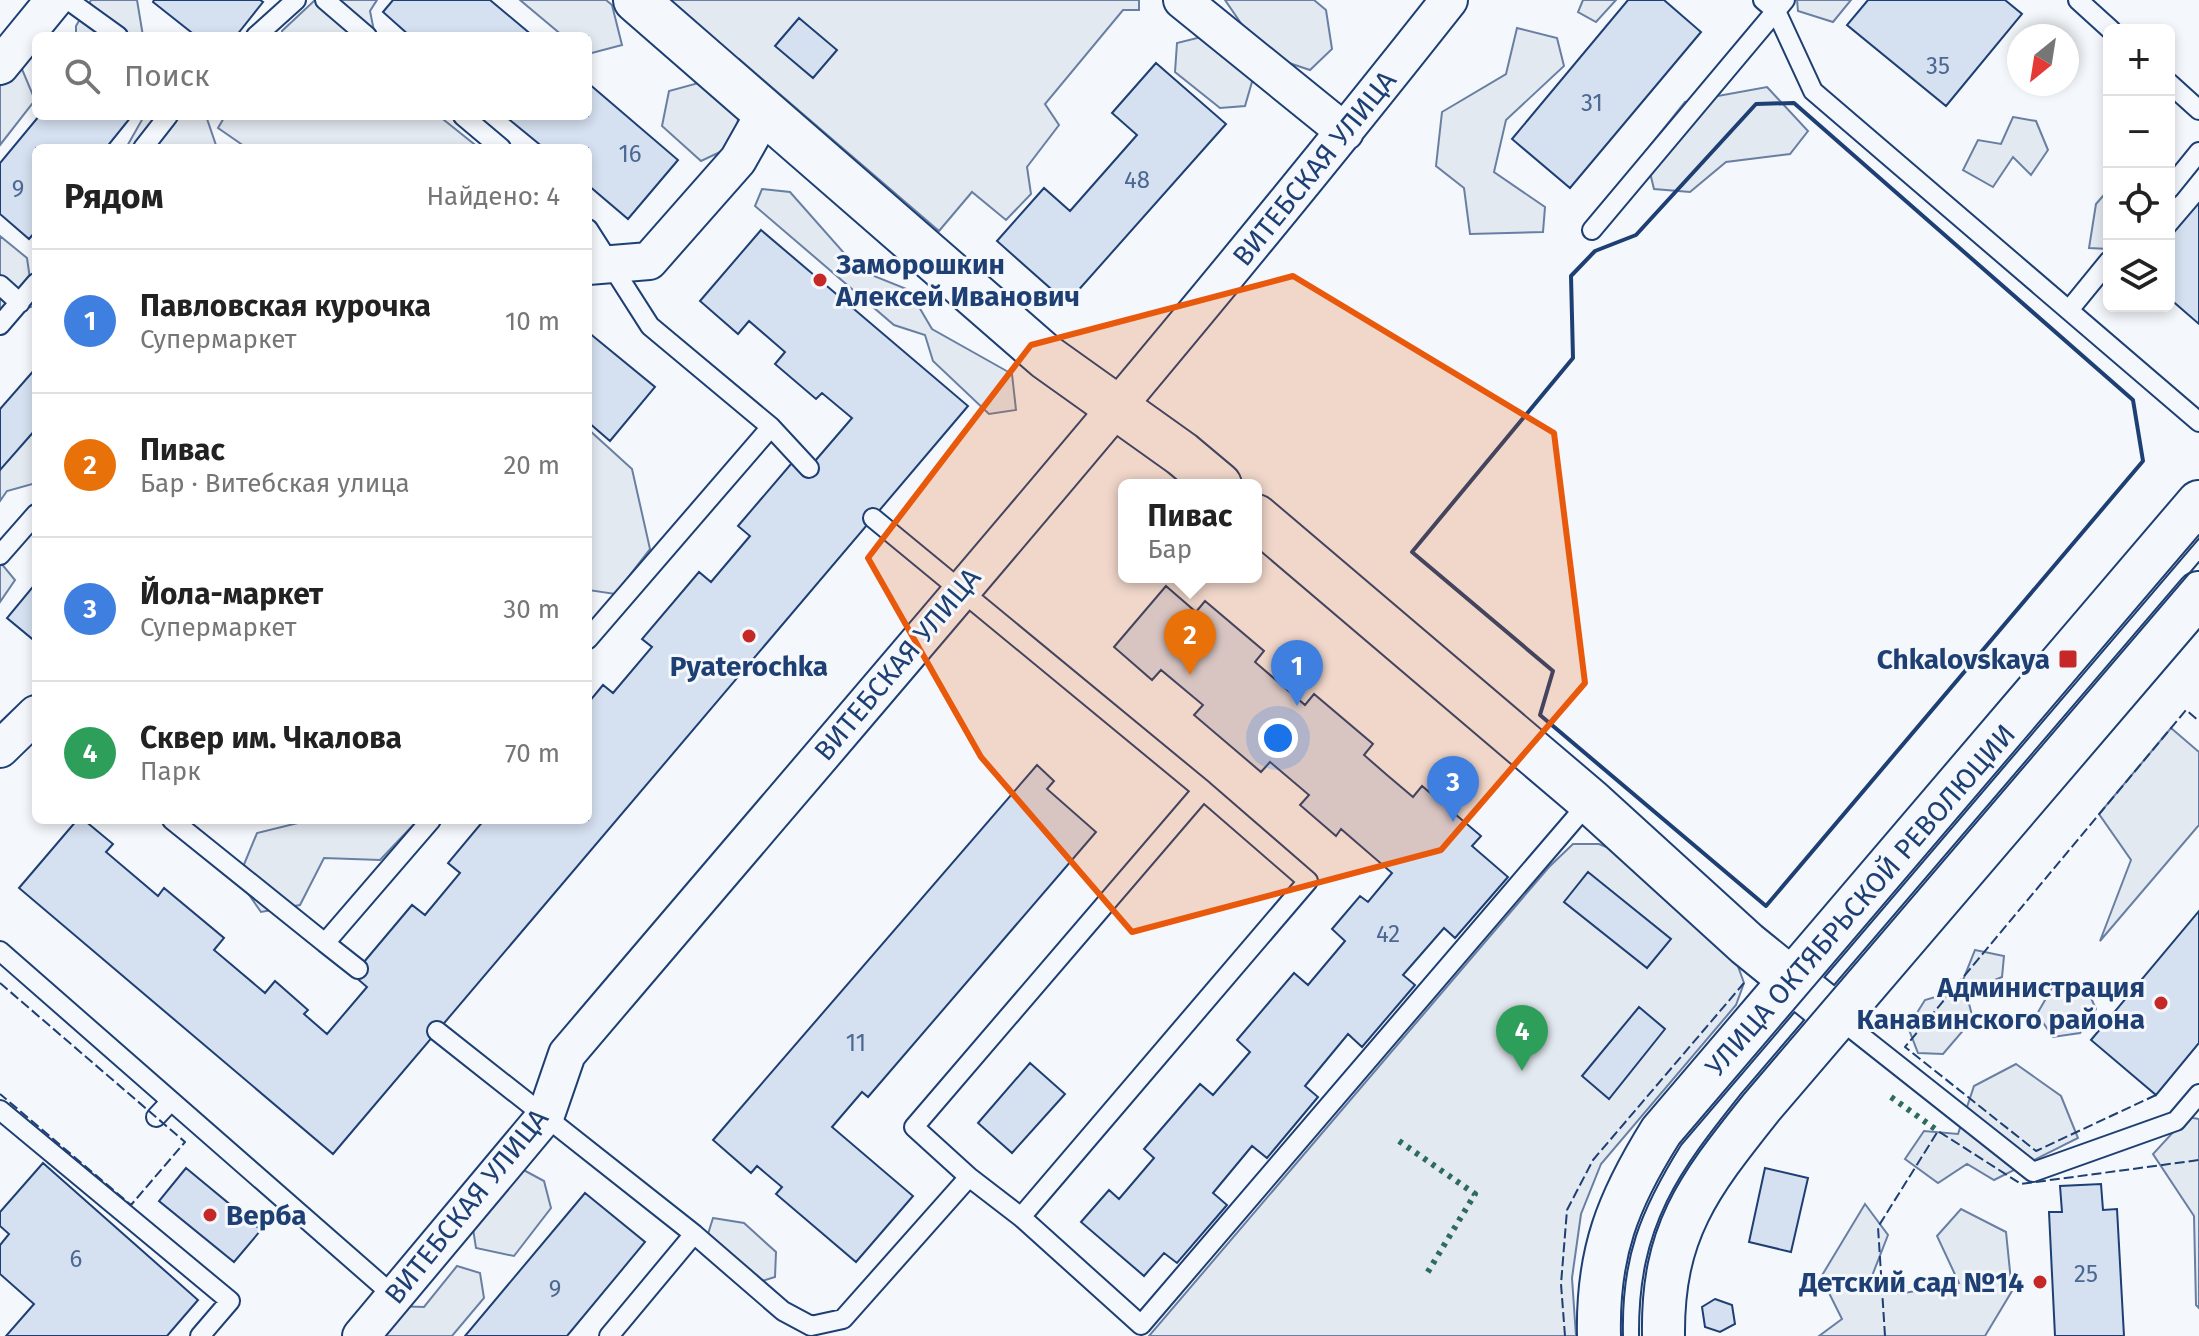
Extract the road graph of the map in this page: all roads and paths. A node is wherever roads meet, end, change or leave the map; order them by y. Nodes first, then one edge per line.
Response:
1 (54, 0) edge
2 (68, 0) edge
3 (296, 0) edge
4 (325, 0) edge
5 (636, 0) edge
6 (1182, 0) edge
7 (1449, 0) edge
8 (2078, 0) edge
9 (1775, 4) edge
10 (2104, 24) edge
11 (112, 32) edge
12 (260, 32) edge
13 (362, 32) edge
14 (0, 66) edge
15 (2175, 88) edge
16 (2199, 110) edge
17 (765, 112) junction
18 (165, 120) edge
19 (468, 120) edge
20 (1345, 132) junction
21 (146, 144) edge
22 (496, 144) edge
23 (2199, 152) edge
24 (2175, 182) edge
25 (1592, 230) dead end
26 (592, 242) edge
27 (599, 264) edge
28 (2103, 268) edge
29 (0, 285) edge
30 (32, 288) edge
31 (20, 303) junction
32 (2069, 310) junction
33 (0, 325) edge
34 (1116, 409) junction
35 (2199, 422) edge
36 (771, 427) junction
37 (809, 468) dead end
38 (1212, 479) edge
39 (2199, 503) edge
40 (873, 518) dead end
41 (32, 519) edge
42 (1262, 522) edge
43 (0, 555) edge
44 (960, 590) junction
45 (2199, 594) edge
46 (592, 634) edge
47 (32, 718) edge
48 (0, 749) edge
49 (1203, 790) junction
50 (1590, 801) junction
51 (177, 824) edge
52 (428, 824) edge
53 (325, 943) junction
54 (0, 951) edge
55 (358, 969) dead end
56 (1792, 980) junction
57 (1837, 1017) junction
58 (437, 1031) dead end
59 (2199, 1094) edge
60 (171, 1101) junction
61 (0, 1110) edge
62 (546, 1115) junction
63 (156, 1117) dead end
64 (969, 1177) junction
65 (1021, 1217) junction
66 (694, 1234) junction
67 (394, 1296) junction
68 (200, 1336) edge
69 (361, 1336) edge
70 (609, 1336) edge
71 (1600, 1336) edge
72 (1662, 1336) edge

1 - 14 street
2 - 11 lane
3 - 12 lane
4 - 13 lane
5 - 17 main road
6 - 20 street
7 - 20 street, ВИТЕБСКАЯ УЛИЦА
8 - 10 lane
9 - 25 lane
9 - 32 lane
15 - 16 lane
17 - 27 street
17 - 34 main road
18 - 21 lane
19 - 22 lane
20 - 34 street, ВИТЕБСКАЯ УЛИЦА
23 - 24 lane
26 - 27 lane
27 - 36 lane
28 - 32 lane
29 - 31 lane
30 - 31 lane
31 - 33 lane
32 - 35 lane
34 - 38 main road
34 - 44 street, ВИТЕБСКАЯ УЛИЦА
36 - 37 lane
36 - 46 lane
39 - 56 main road, УЛИЦА ОКТЯБРЬСКОЙ РЕВОЛЮЦИИ
40 - 44 lane
41 - 43 lane
42 - 50 main road
44 - 49 lane
44 - 62 street, ВИТЕБСКАЯ УЛИЦА
45 - 57 main road, УЛИЦА ОКТЯБРЬСКОЙ РЕВОЛЮЦИИ
47 - 48 street
49 - 64 lane
49 - 65 lane
50 - 56 main road
50 - 65 lane
51 - 53 lane
52 - 53 lane
53 - 55 lane
54 - 60 lane
56 - 57 main road
56 - 71 main road, УЛИЦА ОКТЯБРЬСКОЙ РЕВОЛЮЦИИ
57 - 59 lane
57 - 72 main road, УЛИЦА ОКТЯБРЬСКОЙ РЕВОЛЮЦИИ
58 - 62 lane
60 - 63 lane
60 - 67 lane
61 - 68 lane
62 - 66 lane
62 - 67 street, ВИТЕБСКАЯ УЛИЦА
64 - 65 lane
64 - 66 lane
66 - 70 lane
67 - 69 street, ВИТЕБСКАЯ УЛИЦА

